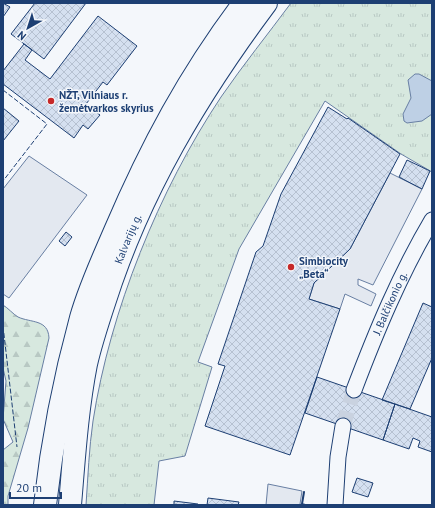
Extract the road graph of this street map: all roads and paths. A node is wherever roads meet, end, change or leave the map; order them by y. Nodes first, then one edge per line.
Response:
1 (244, 3) edge
2 (266, 3) edge
3 (432, 220) edge
4 (354, 390) tunnel mouth
5 (343, 426) tunnel mouth
6 (45, 505) edge
7 (70, 505) edge
8 (335, 505) edge

1 - 6 main road, Kalvarijų g.
2 - 7 main road, Kalvarijų g.
3 - 4 street, J. Balčikonio g.
5 - 8 street

